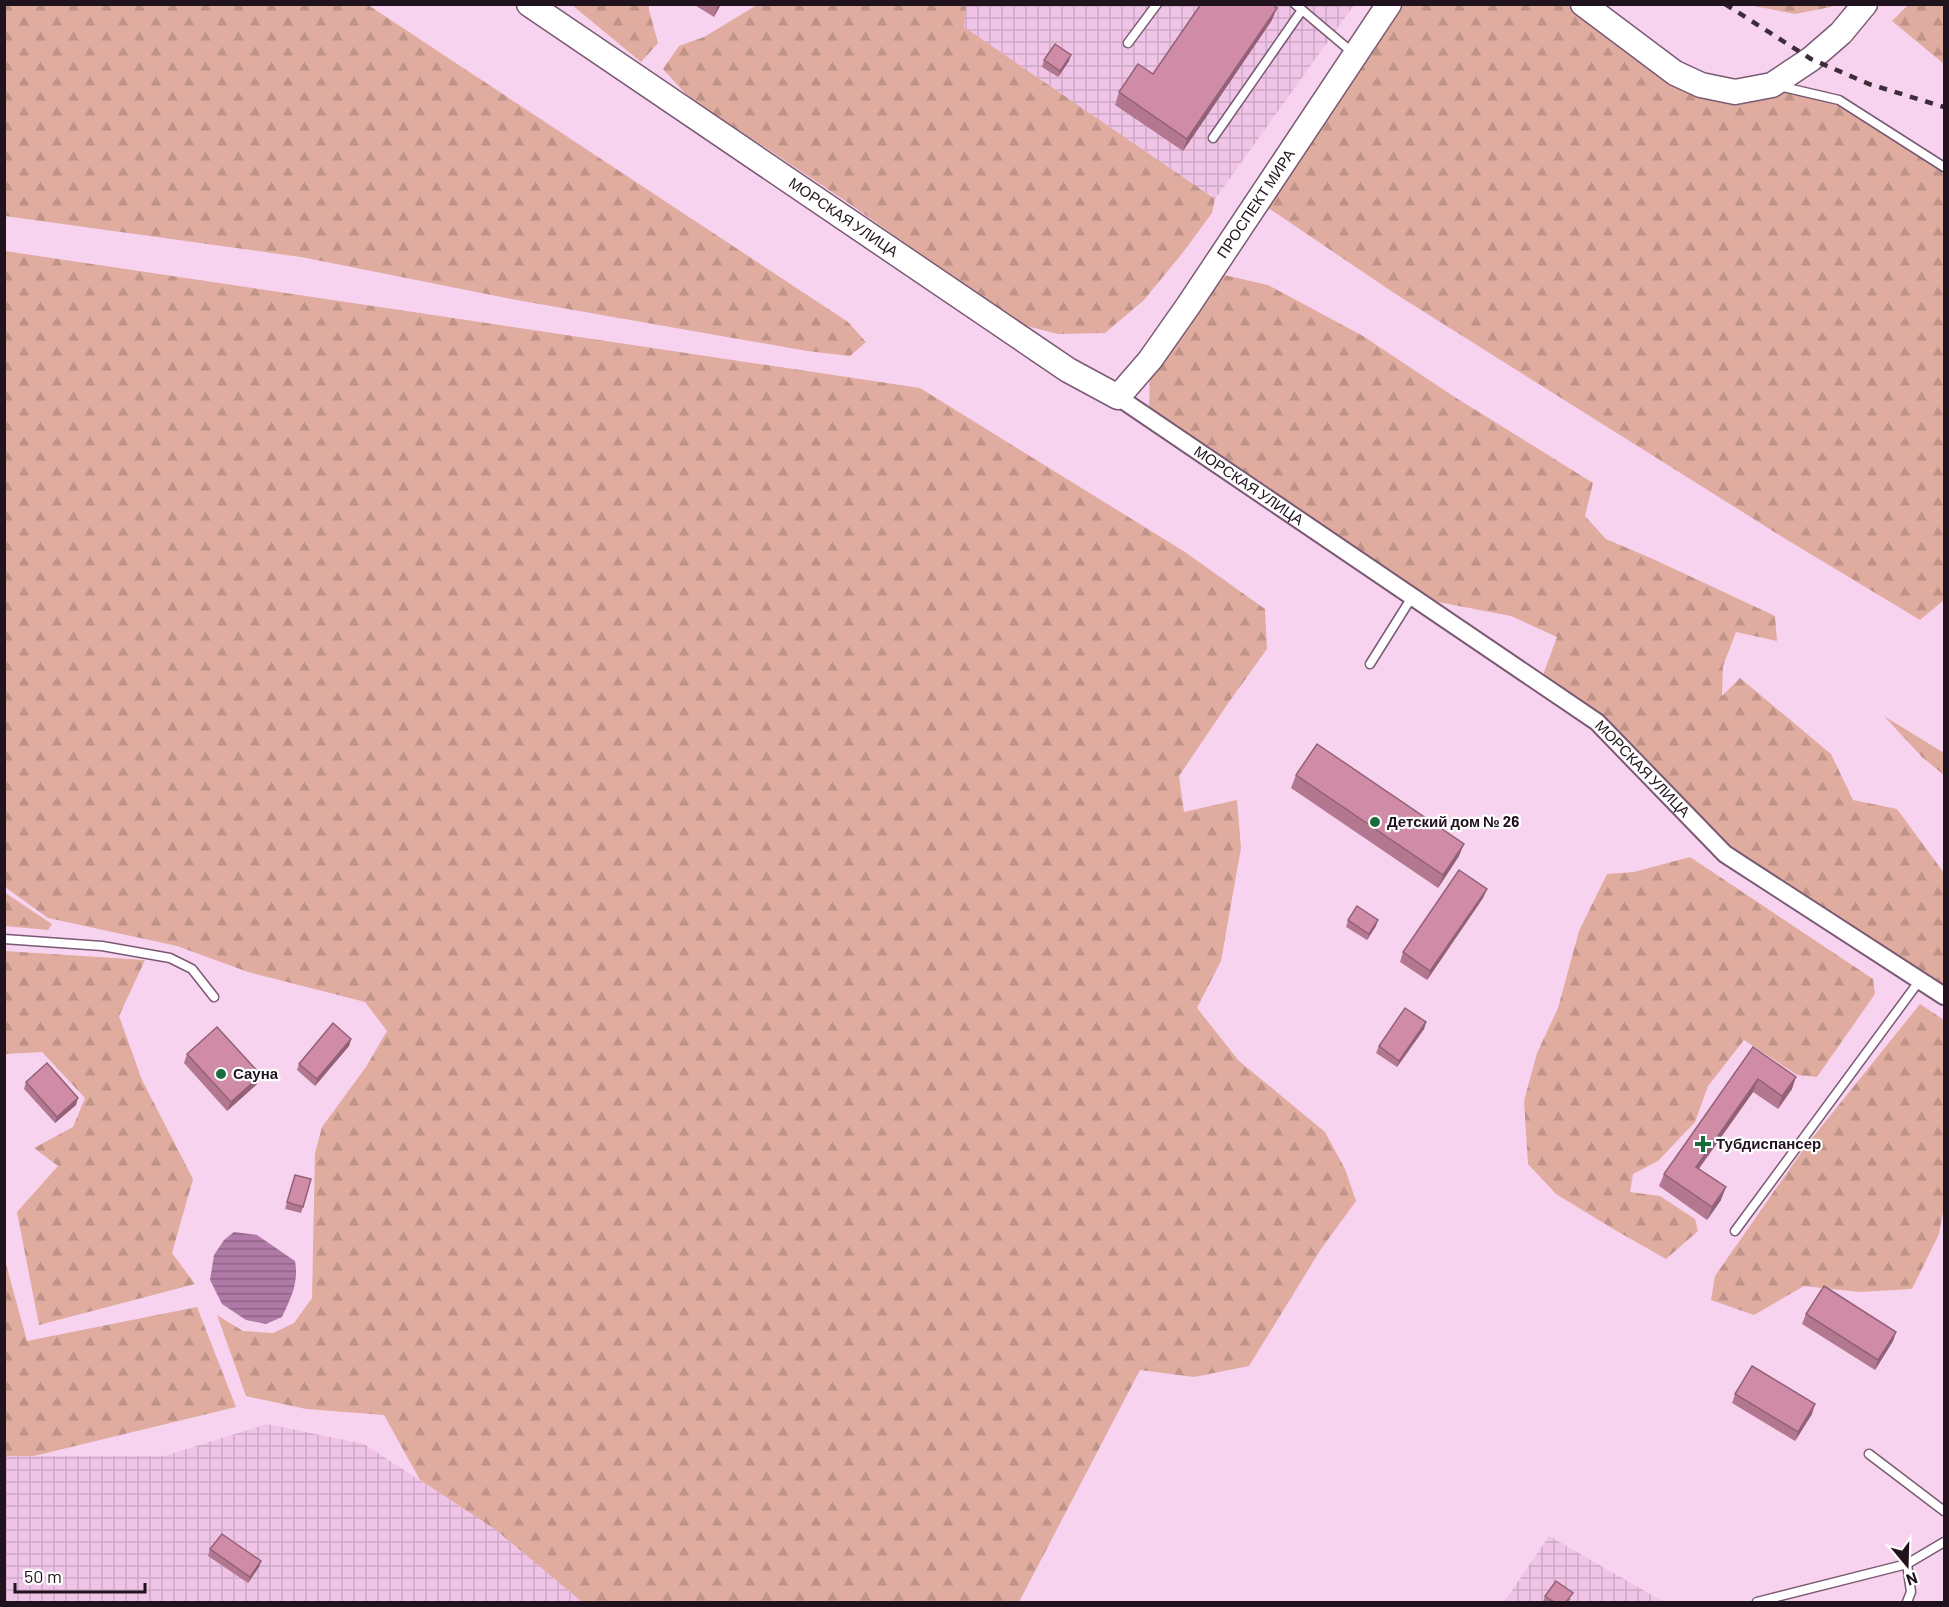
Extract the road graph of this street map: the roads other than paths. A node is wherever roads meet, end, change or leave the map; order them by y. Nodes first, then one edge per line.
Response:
1 (529, 4) edge
2 (1157, 4) edge
3 (1389, 4) edge
4 (1583, 4) edge
5 (1864, 4) edge
6 (1298, 7) edge
7 (1128, 43) dead end
8 (1356, 55) junction
9 (1772, 85) junction
10 (1213, 138) dead end
11 (1944, 167) edge
12 (1118, 397) junction
13 (1412, 597) junction
14 (1370, 664) dead end
15 (4, 939) edge
16 (1920, 980) junction
17 (1944, 996) edge
18 (214, 997) dead end
19 (1735, 1231) dead end
20 (1869, 1454) dead end
21 (1944, 1511) edge
22 (1944, 1542) edge
23 (1906, 1564) junction
24 (1757, 1602) edge
25 (1908, 1602) edge

1 - 12 main road, МОРСКАЯ УЛИЦА
2 - 7 lane
3 - 8 main road, ПРОСПЕКТ МИРА
4 - 9 main road
5 - 9 main road
6 - 8 lane
6 - 10 lane
8 - 12 main road, ПРОСПЕКТ МИРА
9 - 11 lane
12 - 13 street, МОРСКАЯ УЛИЦА
13 - 14 lane
13 - 16 street, МОРСКАЯ УЛИЦА
15 - 18 lane
16 - 17 street, МОРСКАЯ УЛИЦА
16 - 19 lane
20 - 21 lane
22 - 23 lane
23 - 24 lane
23 - 25 lane

